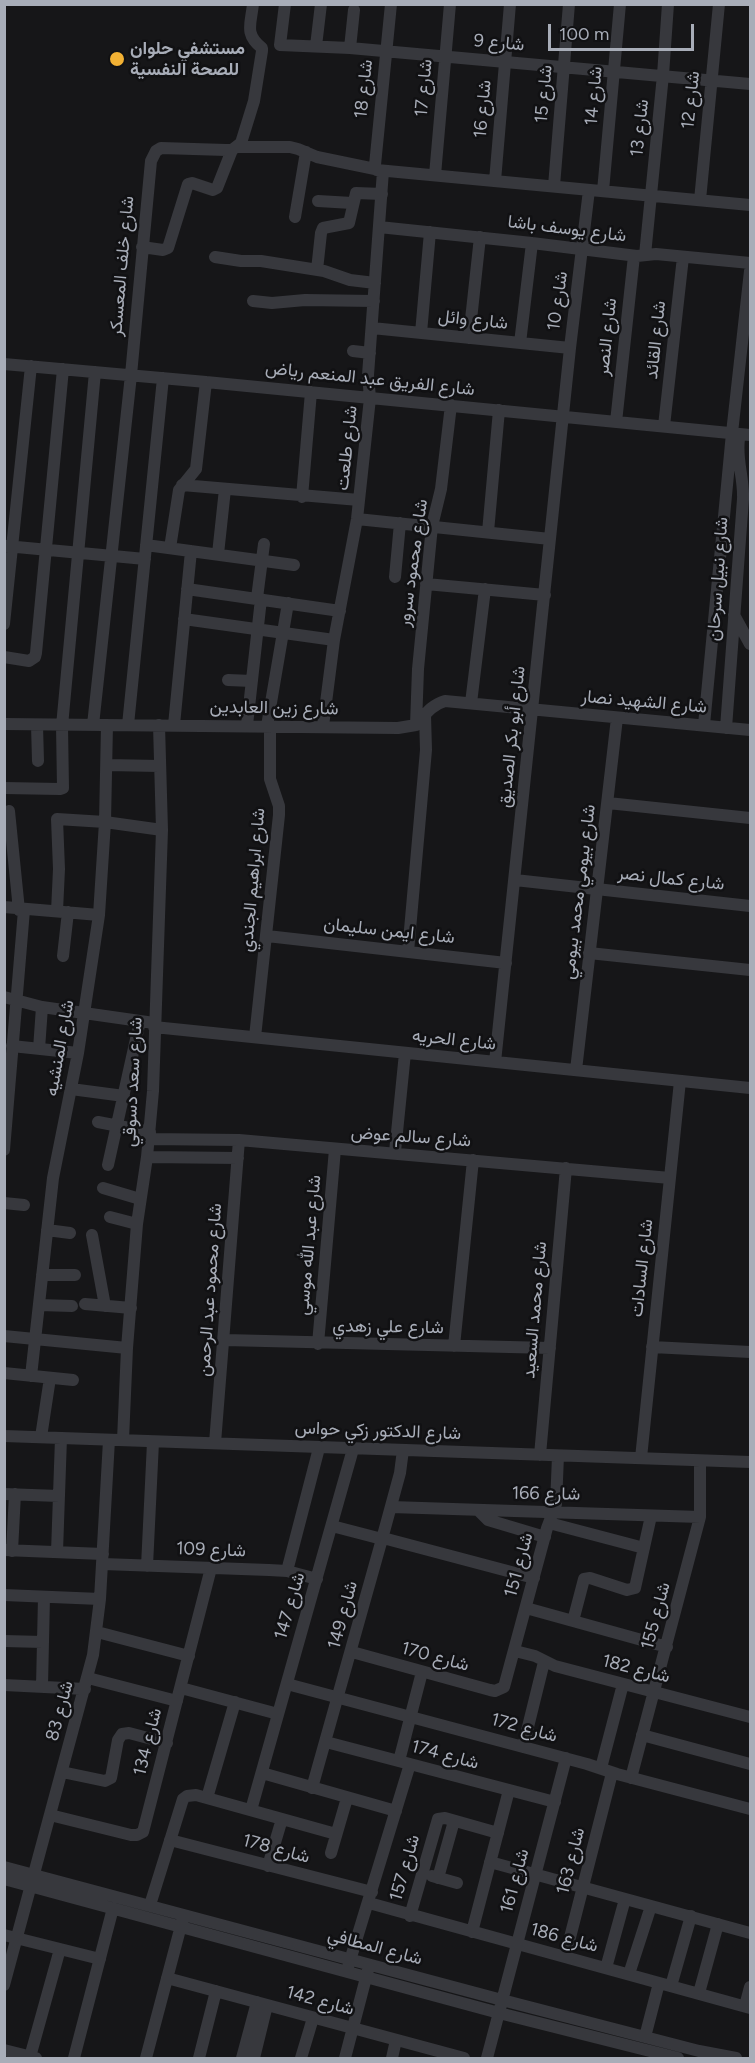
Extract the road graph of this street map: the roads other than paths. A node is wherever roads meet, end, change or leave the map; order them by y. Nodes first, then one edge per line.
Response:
1 (253, 4) edge
2 (285, 4) edge
3 (321, 4) edge
4 (391, 4) edge
5 (450, 4) edge
6 (510, 4) edge
7 (569, 4) edge
8 (620, 4) edge
9 (668, 4) edge
10 (719, 4) edge
11 (354, 10) dead end
12 (316, 46) junction
13 (350, 48) junction
14 (387, 51) junction
15 (445, 56) junction
16 (505, 62) junction
17 (565, 67) junction
18 (614, 71) junction
19 (663, 75) junction
20 (712, 80) junction
21 (750, 84) edge
22 (234, 148) junction
23 (306, 152) junction
24 (379, 170) junction
25 (435, 175) junction
26 (495, 181) junction
27 (554, 186) junction
28 (589, 190) junction
29 (603, 191) junction
30 (382, 194) junction
31 (652, 195) junction
32 (700, 200) junction
33 (318, 201) dead end
34 (352, 204) junction
35 (750, 205) edge
36 (295, 217) dead end
37 (379, 227) junction
38 (430, 232) junction
39 (480, 237) junction
40 (532, 243) junction
41 (142, 247) junction
42 (583, 249) junction
43 (639, 255) junction
44 (215, 257) dead end
45 (683, 257) junction
46 (750, 263) edge
47 (317, 270) junction
48 (750, 271) edge
49 (375, 283) junction
50 (254, 301) dead end
51 (374, 301) junction
52 (372, 328) junction
53 (421, 333) junction
54 (469, 338) junction
55 (520, 343) junction
56 (570, 348) junction
57 (353, 351) dead end
58 (370, 353) junction
59 (4, 364) edge
60 (31, 366) junction
61 (63, 369) junction
62 (95, 372) junction
63 (131, 375) junction
64 (164, 378) junction
65 (206, 382) junction
66 (311, 392) junction
67 (370, 398) junction
68 (451, 405) junction
69 (499, 410) junction
70 (563, 416) junction
71 (616, 422) junction
72 (664, 426) junction
73 (741, 434) edge
74 (182, 485) junction
75 (225, 489) junction
76 (302, 497) junction
77 (359, 500) junction
78 (357, 519) junction
79 (400, 523) junction
80 (432, 526) junction
81 (488, 532) junction
82 (550, 539) junction
83 (264, 544) dead end
84 (146, 545) junction
85 (8, 547) edge
86 (170, 548) junction
87 (46, 550) junction
88 (191, 551) junction
89 (78, 553) junction
90 (218, 554) junction
91 (111, 556) junction
92 (145, 559) junction
93 (262, 560) junction
94 (294, 565) dead end
95 (395, 577) dead end
96 (426, 584) junction
97 (187, 589) junction
98 (485, 589) junction
99 (545, 595) junction
100 (259, 598) junction
101 (288, 603) junction
102 (340, 611) junction
103 (734, 615) junction
104 (184, 619) junction
105 (4, 624) edge
106 (258, 629) junction
107 (283, 632) junction
108 (334, 640) junction
109 (750, 644) edge
110 (711, 655) junction
111 (4, 657) edge
112 (730, 657) junction
113 (228, 680) dead end
114 (252, 681) junction
115 (471, 704) junction
116 (534, 710) junction
117 (425, 715) junction
118 (617, 718) junction
119 (4, 724) edge
120 (37, 725) junction
121 (93, 725) junction
122 (107, 725) junction
123 (128, 725) junction
124 (159, 725) junction
125 (174, 725) junction
126 (247, 725) junction
127 (416, 725) junction
128 (704, 725) junction
129 (62, 726) junction
130 (268, 726) junction
131 (323, 726) junction
132 (726, 728) junction
133 (750, 730) edge
134 (38, 761) dead end
135 (107, 765) junction
136 (159, 766) junction
137 (4, 788) edge
138 (608, 803) junction
139 (9, 811) dead end
140 (750, 818) edge
141 (105, 822) junction
142 (7, 827) edge
143 (162, 830) junction
144 (515, 880) junction
145 (598, 889) junction
146 (750, 906) edge
147 (4, 908) edge
148 (22, 910) junction
149 (62, 912) junction
150 (99, 915) junction
151 (267, 936) junction
152 (408, 952) junction
153 (589, 953) junction
154 (63, 956) dead end
155 (506, 963) junction
156 (750, 970) edge
157 (4, 979) edge
158 (18, 982) junction
159 (10, 999) edge
160 (42, 1007) junction
161 (85, 1013) junction
162 (140, 1021) junction
163 (154, 1025) junction
164 (255, 1037) junction
165 (9, 1045) edge
166 (39, 1049) junction
167 (78, 1053) junction
168 (405, 1053) junction
169 (495, 1062) junction
170 (576, 1070) junction
171 (680, 1081) junction
172 (7, 1085) edge
173 (750, 1088) edge
174 (72, 1089) junction
175 (124, 1096) junction
176 (98, 1122) dead end
177 (118, 1125) junction
178 (149, 1136) junction
179 (239, 1140) junction
180 (335, 1149) junction
181 (4, 1150) edge
182 (394, 1152) junction
183 (147, 1157) junction
184 (238, 1158) junction
185 (473, 1160) junction
186 (108, 1165) dead end
187 (566, 1168) junction
188 (670, 1178) junction
189 (103, 1188) dead end
190 (140, 1199) junction
191 (4, 1203) edge
192 (24, 1205) dead end
193 (110, 1217) dead end
194 (137, 1224) junction
195 (46, 1230) junction
196 (70, 1233) dead end
197 (92, 1235) dead end
198 (42, 1275) junction
199 (75, 1275) dead end
200 (39, 1305) junction
201 (105, 1306) junction
202 (131, 1308) junction
203 (4, 1336) edge
204 (35, 1339) junction
205 (225, 1340) junction
206 (318, 1344) junction
207 (454, 1346) junction
208 (652, 1347) junction
209 (127, 1348) junction
210 (550, 1348) junction
211 (750, 1352) edge
212 (4, 1373) edge
213 (31, 1376) junction
214 (50, 1378) junction
215 (73, 1380) dead end
216 (4, 1436) edge
217 (41, 1437) junction
218 (61, 1438) junction
219 (109, 1440) junction
220 (123, 1440) junction
221 (153, 1442) junction
222 (215, 1443) junction
223 (319, 1448) junction
224 (353, 1449) junction
225 (403, 1450) junction
226 (540, 1455) junction
227 (558, 1456) junction
228 (641, 1458) junction
229 (700, 1461) junction
230 (750, 1462) edge
231 (10, 1494) edge
232 (59, 1496) junction
233 (391, 1507) junction
234 (479, 1511) junction
235 (651, 1516) junction
236 (551, 1517) junction
237 (700, 1517) junction
238 (332, 1526) junction
239 (545, 1537) junction
240 (383, 1539) junction
241 (644, 1548) junction
242 (8, 1550) edge
243 (57, 1552) junction
244 (103, 1559) junction
245 (147, 1566) junction
246 (211, 1568) junction
247 (287, 1572) junction
248 (534, 1578) junction
249 (317, 1579) junction
250 (4, 1595) edge
251 (44, 1597) junction
252 (100, 1599) junction
253 (526, 1608) junction
254 (573, 1621) junction
255 (97, 1632) junction
256 (4, 1641) edge
257 (43, 1642) junction
258 (667, 1647) junction
259 (515, 1651) junction
260 (352, 1652) junction
261 (189, 1656) junction
262 (544, 1662) junction
263 (422, 1672) junction
264 (507, 1682) joint
265 (87, 1683) junction
266 (287, 1684) junction
267 (623, 1684) junction
268 (4, 1685) edge
269 (42, 1686) junction
270 (181, 1688) junction
271 (654, 1692) junction
272 (338, 1698) junction
273 (177, 1701) junction
274 (235, 1702) junction
275 (278, 1714) junction
276 (410, 1716) junction
277 (750, 1717) edge
278 (642, 1735) junction
279 (326, 1742) junction
280 (167, 1743) junction
281 (523, 1747) junction
282 (566, 1758) junction
283 (405, 1763) junction
284 (750, 1764) edge
285 (607, 1771) junction
286 (62, 1772) junction
287 (262, 1773) junction
288 (632, 1779) junction
289 (312, 1788) junction
290 (509, 1791) junction
291 (202, 1797) junction
292 (347, 1798) junction
293 (555, 1802) junction
294 (750, 1809) edge
295 (251, 1810) junction
296 (396, 1811) junction
297 (50, 1815) junction
298 (282, 1819) junction
299 (454, 1821) junction
300 (498, 1833) junction
301 (336, 1834) junction
302 (170, 1840) junction
303 (331, 1853) dead end
304 (490, 1862) junction
305 (4, 1866) edge
306 (268, 1866) junction
307 (423, 1873) junction
308 (536, 1875) junction
309 (438, 1878) junction
310 (4, 1879) edge
311 (32, 1880) junction
312 (457, 1883) dead end
313 (583, 1886) junction
314 (370, 1898) junction
315 (625, 1899) junction
316 (150, 1905) junction
317 (651, 1906) junction
318 (113, 1908) junction
319 (410, 1916) junction
320 (691, 1916) junction
321 (183, 1920) junction
322 (718, 1924) junction
323 (472, 1932) junction
324 (750, 1933) edge
325 (11, 1937) edge
326 (516, 1944) junction
327 (60, 1949) junction
328 (565, 1957) junction
329 (100, 1959) junction
330 (349, 1965) junction
331 (606, 1968) junction
332 (368, 1970) junction
333 (629, 1974) junction
334 (167, 1978) junction
335 (665, 1984) junction
336 (4, 1985) edge
337 (750, 1987) edge
338 (216, 1991) junction
339 (699, 1993) junction
340 (502, 2000) junction
341 (262, 2004) junction
342 (747, 2007) edge
343 (499, 2013) junction
344 (313, 2018) junction
345 (353, 2028) junction
346 (645, 2037) junction
347 (396, 2040) junction
348 (4, 2050) edge
349 (439, 2055) edge
350 (657, 2056) edge
351 (33, 2058) edge
352 (74, 2058) edge
353 (146, 2058) edge
354 (199, 2058) edge
355 (242, 2058) edge
356 (254, 2058) edge
357 (301, 2058) edge
358 (345, 2058) edge
359 (392, 2058) edge
360 (464, 2058) edge
361 (487, 2058) edge
362 (678, 2058) edge
363 (736, 2058) edge

1 - 22 street
2 - 12 street, شارع 9
3 - 12 street
4 - 14 street, شارع 18
5 - 15 street, شارع 17
6 - 16 street, شارع 16
7 - 17 street, شارع 15
8 - 18 street, شارع 14
9 - 19 street, شارع 13
10 - 20 street, شارع 12
11 - 13 street
12 - 13 street, شارع 9
13 - 14 street, شارع 9
14 - 15 street, شارع 9
14 - 24 street, شارع 18
15 - 16 street, شارع 9
15 - 25 street, شارع 17
16 - 17 street, شارع 9
16 - 26 street, شارع 16
17 - 18 street, شارع 9
17 - 27 street, شارع 15
18 - 19 street, شارع 9
18 - 29 street, شارع 14
19 - 20 street, شارع 9
19 - 31 street, شارع 13
20 - 21 street, شارع 9
20 - 32 street, شارع 12
22 - 23 street
22 - 41 street
22 - 41 street, شارع خلف المعسكر
23 - 24 street
23 - 36 street
24 - 25 street
24 - 30 street, شارع طلعت
25 - 26 street
26 - 27 street
27 - 28 street
28 - 29 street
28 - 42 street, شارع 10
29 - 31 street
30 - 34 street
30 - 37 street, شارع طلعت
31 - 32 street
31 - 43 street, شارع 13
32 - 35 street
33 - 34 street
34 - 47 street
37 - 38 street, شارع يوسف باشا
37 - 49 street, شارع طلعت
38 - 39 street, شارع يوسف باشا
38 - 53 street
39 - 40 street, شارع يوسف باشا
39 - 54 street
40 - 42 street, شارع يوسف باشا
40 - 55 street
41 - 63 street, شارع خلف المعسكر
42 - 43 street, شارع يوسف باشا
42 - 56 street, شارع 10
43 - 45 street, شارع يوسف باشا
43 - 71 street, شارع النصر
44 - 47 street
45 - 46 street, شارع يوسف باشا
45 - 72 street, شارع القائد
47 - 49 street
48 - 73 street
49 - 51 street, شارع طلعت
50 - 51 street
51 - 52 street, شارع طلعت
52 - 53 street, شارع وائل
52 - 58 street, شارع طلعت
53 - 54 street, شارع وائل
54 - 55 street, شارع وائل
55 - 56 street, شارع وائل
56 - 70 street, شارع 10
57 - 58 street
58 - 67 street, شارع طلعت
59 - 60 street, شارع الفريق عبد المنعم رياض
60 - 61 street, شارع الفريق عبد المنعم رياض
60 - 85 street
61 - 62 street, شارع الفريق عبد المنعم رياض
61 - 87 street
62 - 63 street, شارع الفريق عبد المنعم رياض
62 - 89 street
63 - 64 street, شارع الفريق عبد المنعم رياض
63 - 91 street, شارع خلف المعسكر
64 - 65 street, شارع الفريق عبد المنعم رياض
64 - 84 street
65 - 66 street, شارع الفريق عبد المنعم رياض
65 - 74 street
66 - 67 street, شارع الفريق عبد المنعم رياض
66 - 76 street
67 - 68 street, شارع الفريق عبد المنعم رياض
67 - 77 street, شارع طلعت
68 - 69 street, شارع الفريق عبد المنعم رياض
68 - 80 street, شارع محمود سرور
69 - 70 street, شارع الفريق عبد المنعم رياض
69 - 81 street
70 - 71 street, شارع الفريق عبد المنعم رياض
70 - 82 street, شارع أبو بكر الصديق
71 - 72 street, شارع الفريق عبد المنعم رياض
72 - 73 street, شارع الفريق عبد المنعم رياض
73 - 103 street, شارع نبيل سرحان
73 - 110 street, شارع نبيل سرحان
74 - 75 street
74 - 86 street
75 - 76 street
75 - 90 street
76 - 77 street
77 - 78 street, شارع طلعت
78 - 79 street
78 - 102 street, شارع طلعت
79 - 80 street
79 - 95 street
80 - 81 street
80 - 96 street, شارع محمود سرور
81 - 82 street
82 - 99 street, شارع أبو بكر الصديق
83 - 93 street
84 - 86 street
84 - 92 street
85 - 87 street
85 - 105 street
86 - 88 street
87 - 89 street
87 - 111 street
88 - 90 street
88 - 97 street
89 - 91 street
89 - 129 street
90 - 93 street
91 - 92 street
91 - 121 street, شارع خلف المعسكر
92 - 123 street
93 - 94 street
93 - 100 street
96 - 98 street
96 - 127 street, شارع محمود سرور
97 - 100 street
97 - 104 street
98 - 99 street
98 - 115 street
99 - 116 street, شارع أبو بكر الصديق
100 - 101 street
100 - 106 street
101 - 102 street
101 - 107 street, شارع ابراهيم الجندي
102 - 108 street, شارع طلعت
103 - 109 street
103 - 112 street, شارع نبيل سرحان
104 - 106 street
104 - 125 street
106 - 107 street
106 - 114 street
107 - 108 street
107 - 130 street, شارع ابراهيم الجندي
108 - 131 street, شارع طلعت
110 - 112 street
110 - 128 street, شارع نبيل سرحان
112 - 132 street, شارع نبيل سرحان
113 - 114 street
114 - 126 street
115 - 116 street
115 - 117 street
116 - 118 street, شارع الشهيد نصار
116 - 144 street, شارع أبو بكر الصديق
117 - 127 street
117 - 152 street
118 - 128 street, شارع الشهيد نصار
118 - 138 street, شارع بيومي محمد بيومي
119 - 120 street, شارع زين العابدين
120 - 129 street, شارع زين العابدين
120 - 134 street
121 - 122 street, شارع زين العابدين
121 - 129 street, شارع زين العابدين
122 - 123 street, شارع زين العابدين
122 - 135 street, شارع المنشيه
123 - 124 street, شارع زين العابدين
124 - 125 street, شارع زين العابدين
124 - 136 street, شارع سعد دسوقي
125 - 126 street, شارع زين العابدين
126 - 130 street, شارع زين العابدين
127 - 131 street, شارع زين العابدين
128 - 132 street, شارع الشهيد نصار
129 - 137 street
130 - 131 street, شارع زين العابدين
130 - 151 street, شارع ابراهيم الجندي
132 - 133 street, شارع الشهيد نصار
135 - 136 street
135 - 141 street, شارع المنشيه
136 - 143 street, شارع سعد دسوقي
138 - 140 street
138 - 145 street, شارع بيومي محمد بيومي
139 - 142 street
141 - 143 street
141 - 149 street
141 - 150 street, شارع المنشيه
142 - 148 street
143 - 163 street, شارع سعد دسوقي
144 - 145 street, شارع كمال نصر
144 - 155 street, شارع أبو بكر الصديق
145 - 146 street, شارع كمال نصر
145 - 153 street, شارع بيومي محمد بيومي
147 - 148 street
148 - 149 street
148 - 158 street
149 - 150 street
149 - 154 street
150 - 161 street, شارع المنشيه
151 - 152 street, شارع ايمن سليمان
151 - 164 street, شارع ابراهيم الجندي
152 - 155 street, شارع ايمن سليمان
153 - 156 street
153 - 170 street, شارع بيومي محمد بيومي
155 - 169 street, شارع أبو بكر الصديق
157 - 158 street
158 - 159 street
159 - 160 street, شارع الحريه
159 - 165 street
160 - 161 street, شارع الحريه
160 - 166 street
161 - 162 street, شارع الحريه
161 - 167 street, شارع المنشيه
162 - 163 street, شارع الحريه
162 - 175 street
163 - 164 street, شارع الحريه
163 - 178 street, شارع سعد دسوقي
164 - 168 street, شارع الحريه
165 - 166 street
165 - 172 street
166 - 167 street
167 - 174 street, شارع المنشيه
168 - 169 street, شارع الحريه
168 - 182 street
169 - 170 street, شارع الحريه
170 - 171 street, شارع الحريه
171 - 173 street, شارع الحريه
171 - 188 street, شارع السادات
172 - 181 street
174 - 175 street
174 - 195 street, شارع المنشيه
175 - 177 street
176 - 177 street, شارع سالم عوض
177 - 178 street, شارع سالم عوض
177 - 186 street
178 - 179 street, شارع سالم عوض
178 - 183 street, شارع سعد دسوقي
179 - 180 street, شارع سالم عوض
179 - 184 street, شارع محمود عبد الرحمن
180 - 182 street, شارع سالم عوض
180 - 206 street, شارع عبد الله موسي
182 - 185 street, شارع سالم عوض
183 - 184 street
183 - 190 street, شارع سعد دسوقي
184 - 205 street, شارع محمود عبد الرحمن
185 - 187 street, شارع سالم عوض
185 - 207 street
187 - 188 street, شارع سالم عوض
187 - 210 street, شارع محمد السعيد
188 - 208 street, شارع السادات
189 - 190 street
190 - 194 street, شارع سعد دسوقي
191 - 192 street
193 - 194 street
194 - 202 street, شارع سعد دسوقي
195 - 196 street
195 - 198 street, شارع المنشيه
197 - 201 street
198 - 199 street
198 - 200 street, شارع المنشيه
200 - 201 street
200 - 204 street, شارع المنشيه
201 - 202 street
202 - 209 street, شارع سعد دسوقي
203 - 204 street
204 - 209 street
204 - 213 street, شارع المنشيه
205 - 206 street, شارع علي زهدي
205 - 222 street, شارع محمود عبد الرحمن
206 - 207 street, شارع علي زهدي
207 - 210 street, شارع علي زهدي
208 - 211 street
208 - 228 street, شارع السادات
209 - 220 street, شارع سعد دسوقي
210 - 226 street, شارع محمد السعيد
212 - 213 street
213 - 214 street
214 - 215 street
214 - 217 street
216 - 217 street, شارع الدكتور زكي حواس
217 - 218 street, شارع الدكتور زكي حواس
218 - 219 street, شارع الدكتور زكي حواس
218 - 232 street
219 - 220 street, شارع الدكتور زكي حواس
219 - 244 street, شارع 83
220 - 221 street, شارع الدكتور زكي حواس
221 - 222 street, شارع الدكتور زكي حواس
221 - 245 street
222 - 223 street, شارع الدكتور زكي حواس
223 - 224 street, شارع الدكتور زكي حواس
223 - 247 street
224 - 225 street, شارع الدكتور زكي حواس
224 - 238 street, شارع 147
225 - 226 street, شارع الدكتور زكي حواس
225 - 233 street, شارع 149
226 - 227 street, شارع الدكتور زكي حواس
227 - 228 street, شارع الدكتور زكي حواس
227 - 236 street, شارع 151
228 - 229 street, شارع الدكتور زكي حواس
229 - 230 street, شارع الدكتور زكي حواس
229 - 237 street, شارع 155
231 - 232 street
231 - 242 street
232 - 243 street
233 - 234 street, شارع 166
233 - 240 street, شارع 149
234 - 236 street, شارع 166
234 - 239 street
235 - 236 street, شارع 166
235 - 237 street, شارع 166
235 - 241 street
236 - 239 street, شارع 151
236 - 241 street
237 - 258 street, شارع 155
238 - 240 street
238 - 249 street, شارع 147
239 - 248 street, شارع 151
240 - 248 street
240 - 260 street, شارع 149
241 - 254 street
242 - 243 street, شارع 109
243 - 244 street, شارع 109
244 - 245 street, شارع 109
244 - 252 street, شارع 83
245 - 246 street, شارع 109
246 - 247 street, شارع 109
246 - 261 street, شارع 134
247 - 249 street, شارع 109
248 - 253 street, شارع 151
249 - 266 street, شارع 147
250 - 251 street
251 - 252 street
251 - 257 street
252 - 255 street, شارع 83
253 - 254 street
253 - 259 street, شارع 151
254 - 258 street
255 - 261 street
255 - 265 street, شارع 83
256 - 257 street
257 - 269 street
258 - 271 street, شارع 155
259 - 262 street, شارع 182
259 - 264 street, شارع 151
260 - 263 street, شارع 170
260 - 272 street, شارع 149
261 - 270 street, شارع 134
262 - 267 street, شارع 182
262 - 281 street
263 - 264 street, شارع 170
263 - 276 street
265 - 269 street
265 - 273 street
265 - 286 street, شارع 83
266 - 272 street, شارع 172
266 - 275 street, شارع 147
267 - 271 street, شارع 182
267 - 285 street, شارع 163
268 - 269 street
270 - 273 street, شارع 134
270 - 274 street
271 - 277 street, شارع 182
271 - 278 street, شارع 155
272 - 276 street, شارع 172
272 - 279 street, شارع 149
273 - 280 street, شارع 134
274 - 275 street
274 - 291 street
275 - 287 street, شارع 147
276 - 281 street, شارع 172
276 - 283 street
278 - 284 street
278 - 288 street, شارع 155
279 - 283 street, شارع 174
279 - 289 street, شارع 149
280 - 286 street
280 - 297 street, شارع 134
281 - 282 street, شارع 172
282 - 285 street, شارع 172
282 - 293 street, شارع 161
283 - 290 street, شارع 174
283 - 296 street
285 - 288 street, شارع 172
285 - 313 street, شارع 163
286 - 297 street, شارع 83
287 - 289 street
287 - 295 street, شارع 147
288 - 294 street, شارع 172
289 - 292 street
290 - 293 street, شارع 174
290 - 300 street
291 - 295 street
291 - 302 street
292 - 296 street
292 - 301 street
293 - 308 street, شارع 161
295 - 298 street
296 - 314 street
297 - 311 street, شارع 83
298 - 301 street
298 - 306 street
299 - 300 street
299 - 307 street, شارع 157
299 - 309 street
300 - 304 street
301 - 303 street
302 - 306 street, شارع 178
302 - 316 street
304 - 308 street
304 - 323 street
305 - 311 street, شارع المطافي
306 - 314 street, شارع 178
307 - 309 street
307 - 319 street, شارع 157
308 - 313 street
308 - 326 street, شارع 161
309 - 312 street
310 - 311 street, شارع المطافي
311 - 316 street, شارع المطافي
311 - 318 street, شارع المطافي
311 - 325 street, شارع 83
313 - 315 street
313 - 328 street, شارع 163
314 - 319 street, شارع 186
314 - 330 street
315 - 317 street
315 - 331 street
316 - 321 street, شارع المطافي
317 - 320 street
317 - 333 street
318 - 321 street, شارع المطافي
318 - 329 street
319 - 323 street, شارع 186
320 - 322 street
320 - 335 street
321 - 330 street, شارع المطافي
321 - 334 street
322 - 324 street
322 - 339 street
323 - 326 street, شارع 186
325 - 327 street
325 - 336 street, شارع 83
326 - 328 street, شارع 186
326 - 340 street, شارع 161
327 - 329 street
327 - 351 street
328 - 331 street, شارع 186
329 - 352 street
330 - 332 street, شارع المطافي
331 - 333 street, شارع 186
332 - 340 street, شارع المطافي
332 - 343 street, شارع المطافي
332 - 345 street
333 - 335 street, شارع 186
334 - 338 street, شارع 142
334 - 353 street
335 - 339 street, شارع 186
335 - 346 street
337 - 342 street
338 - 341 street, شارع 142
338 - 354 street
339 - 342 street, شارع 186
340 - 343 street, شارع 161
340 - 346 street, شارع المطافي
341 - 344 street, شارع 142
341 - 355 street
341 - 356 street
343 - 350 street, شارع المطافي
343 - 361 street, شارع 161
344 - 345 street, شارع 142
344 - 357 street
345 - 347 street, شارع 142
345 - 358 street
346 - 363 street, شارع المطافي
347 - 349 street, شارع 142
347 - 359 street
348 - 351 street
349 - 360 street, شارع 142
350 - 362 street, شارع المطافي

